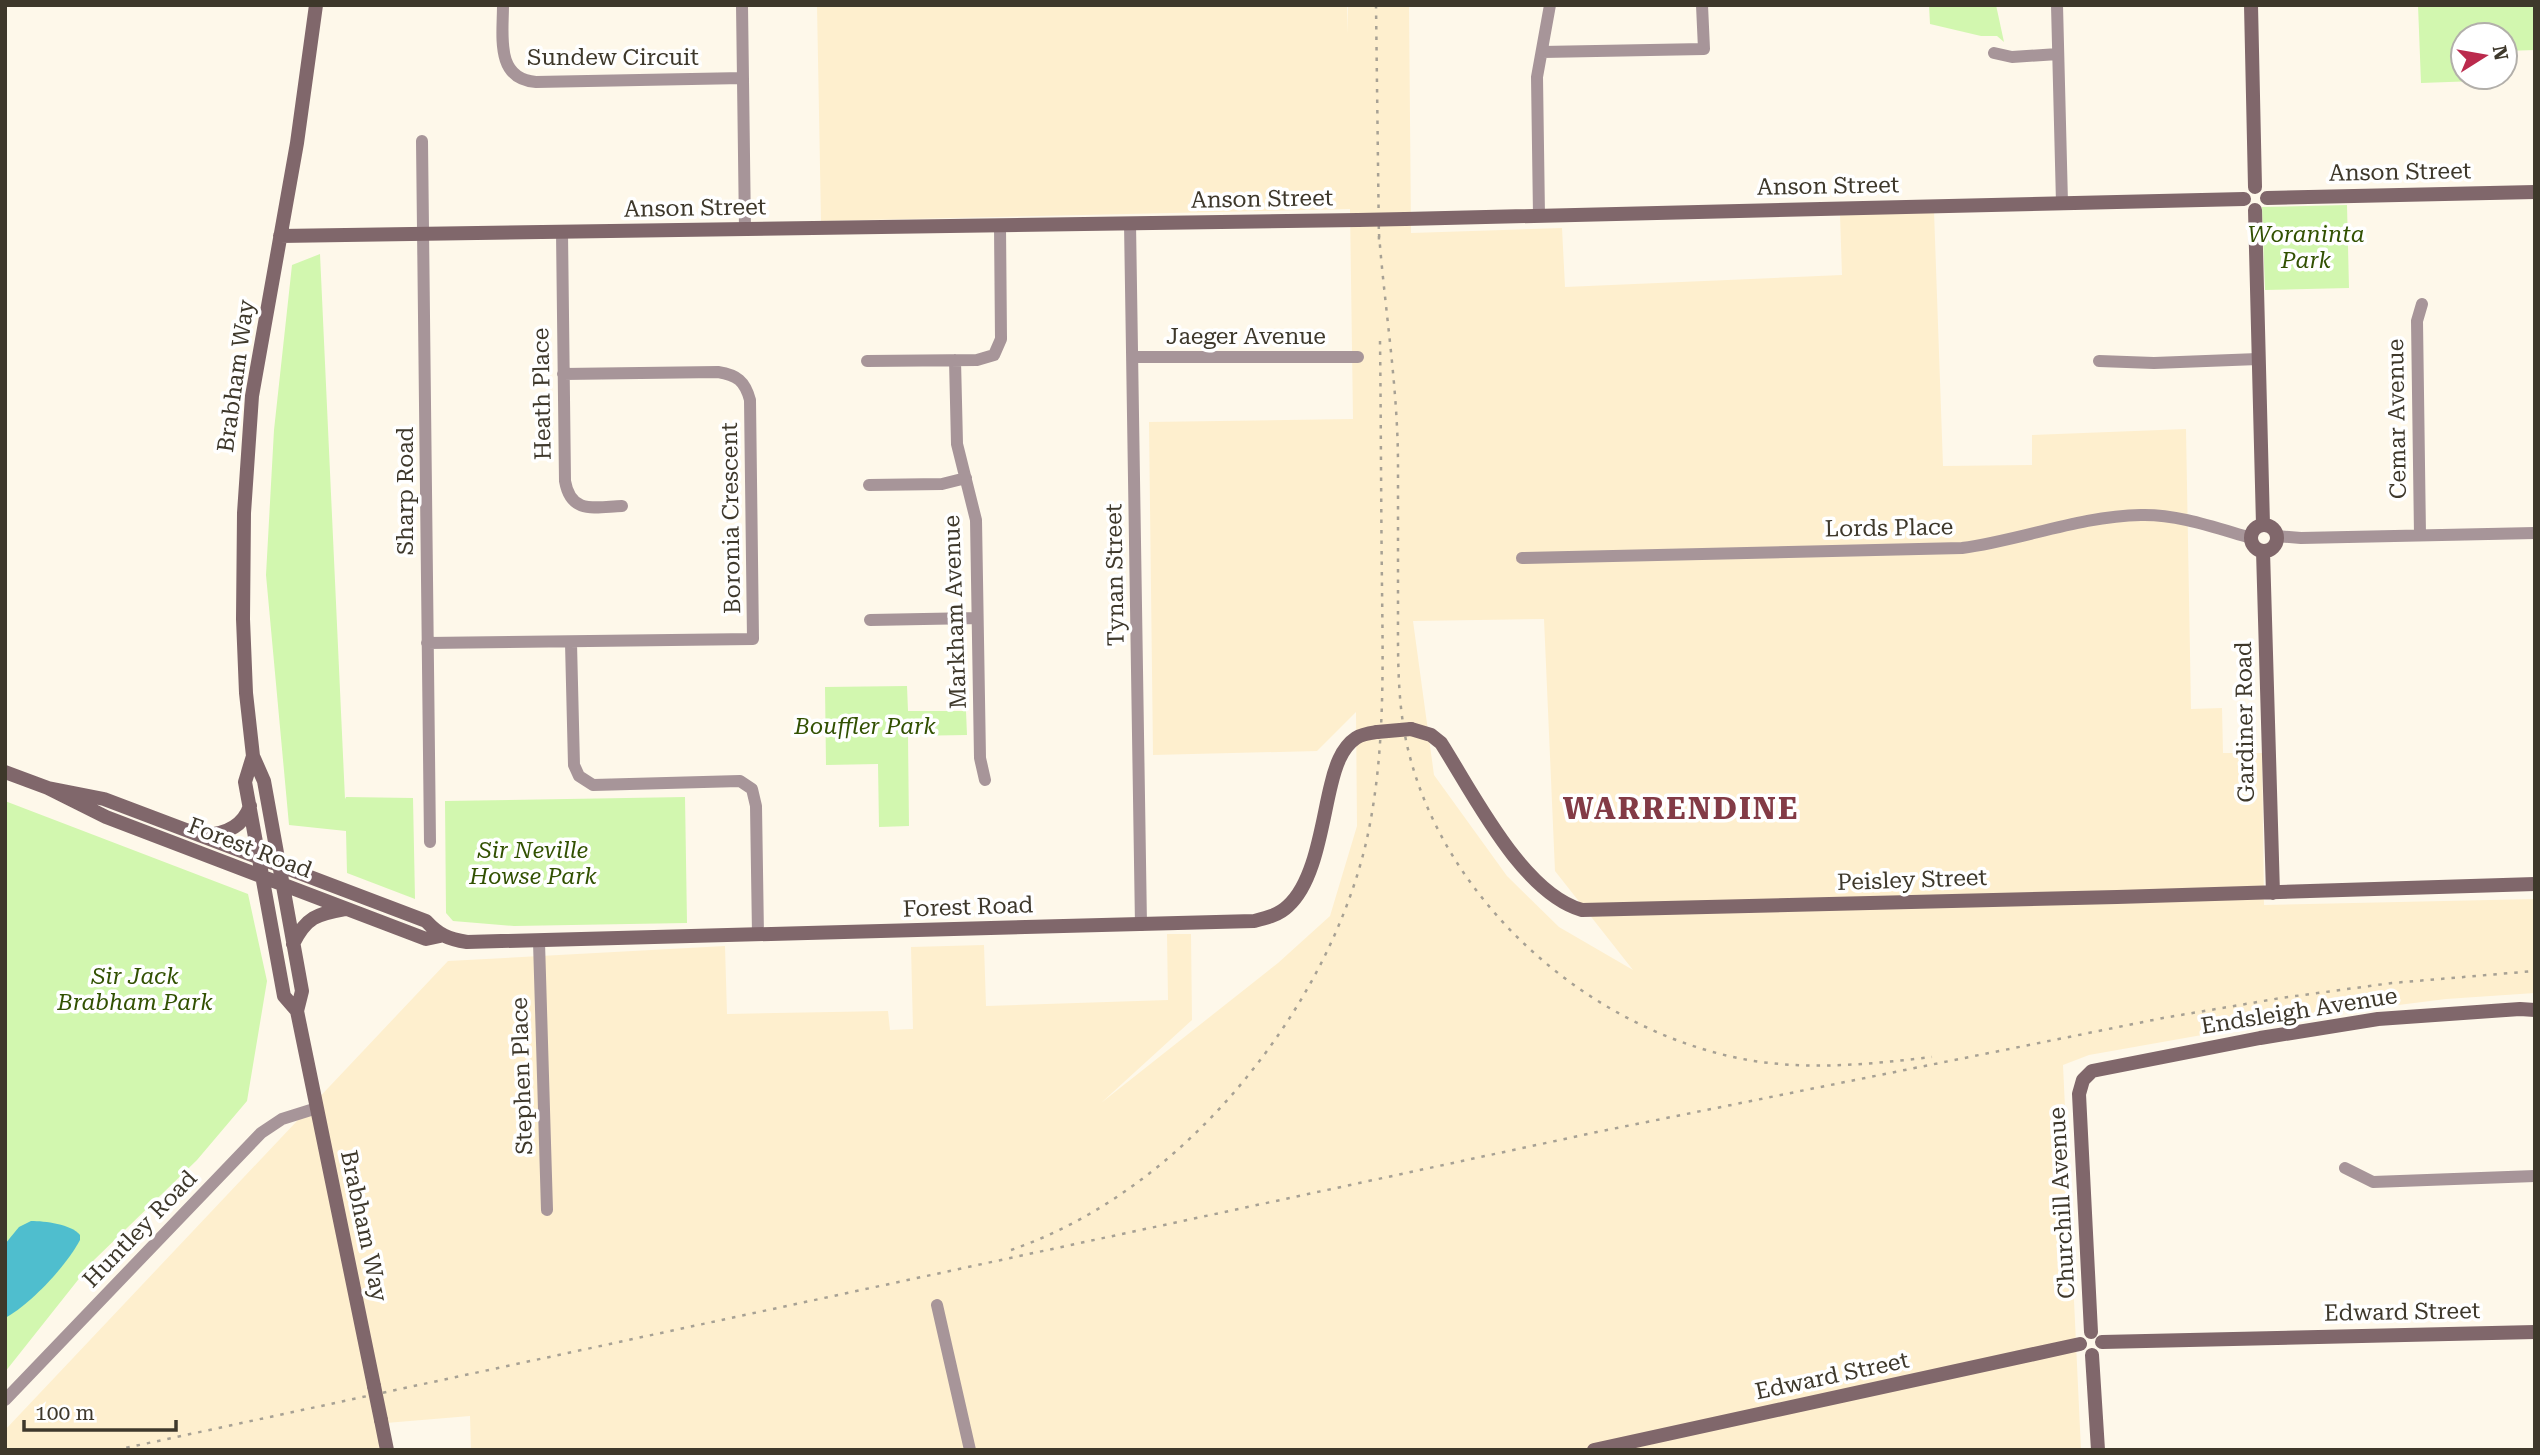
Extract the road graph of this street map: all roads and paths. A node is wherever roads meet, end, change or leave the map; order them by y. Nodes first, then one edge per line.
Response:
1 (316, 5) edge
2 (503, 5) edge
3 (742, 5) edge
4 (1550, 5) edge
5 (1702, 5) edge
6 (2057, 5) edge
7 (2251, 5) edge
8 (1542, 52) junction
9 (1994, 53) dead end
10 (2058, 54) junction
11 (743, 78) junction
12 (422, 141) dead end
13 (2255, 187) junction
14 (2535, 192) edge
15 (2267, 198) junction
16 (2062, 204) junction
17 (2249, 204) junction
18 (1539, 216) junction
19 (1130, 223) junction
20 (1000, 226) junction
21 (745, 230) junction
22 (562, 232) junction
23 (424, 234) junction
24 (280, 236) junction
25 (2422, 304) dead end
26 (1358, 357) dead end
27 (1133, 358) junction
28 (2258, 359) junction
29 (955, 360) junction
30 (867, 361) dead end
31 (2099, 361) dead end
32 (563, 374) junction
33 (966, 478) junction
34 (869, 485) dead end
35 (622, 506) dead end
36 (2263, 525) junction
37 (2535, 533) edge
38 (2420, 535) junction
39 (2276, 536) junction
40 (2251, 538) junction
41 (2263, 551) junction
42 (1522, 558) dead end
43 (977, 618) junction
44 (870, 620) dead end
45 (427, 643) junction
46 (572, 643) junction
47 (1377, 732) joint
48 (253, 756) junction
49 (5, 772) edge
50 (985, 780) dead end
51 (48, 788) junction
52 (250, 806) junction
53 (196, 834) junction
54 (430, 842) dead end
55 (259, 857) junction
56 (279, 865) junction
57 (262, 877) junction
58 (2535, 884) edge
59 (283, 885) junction
60 (2273, 893) junction
61 (346, 908) junction
62 (1141, 925) junction
63 (440, 936) junction
64 (758, 936) junction
65 (539, 942) junction
66 (293, 944) junction
67 (2530, 1008) edge
68 (298, 1011) junction
69 (2087, 1074) joint
70 (317, 1108) junction
71 (2345, 1168) dead end
72 (2535, 1176) edge
73 (547, 1210) dead end
74 (937, 1306) dead end
75 (2535, 1332) edge
76 (2096, 1337) junction
77 (2080, 1344) junction
78 (2092, 1355) junction
79 (5, 1400) edge
80 (387, 1450) edge
81 (970, 1450) edge
82 (1594, 1450) edge
83 (2098, 1450) edge

1 - 24 street, Brabham Way
2 - 11 street, Sundew Circuit
3 - 11 street
4 - 8 street
5 - 8 street
6 - 10 street
7 - 13 street
8 - 18 street
9 - 10 street
10 - 16 street
11 - 21 street
12 - 23 street, Sharp Road
13 - 15 street
13 - 17 street
14 - 15 street, Anson Street
15 - 17 street
16 - 17 street, Anson Street
16 - 18 street, Anson Street
17 - 28 street
18 - 19 street, Anson Street, bridge
19 - 20 street, Anson Street
19 - 27 street, Tynan Street
20 - 21 street, Anson Street
20 - 29 street
21 - 22 street, Anson Street
22 - 23 street, Anson Street
22 - 32 street, Heath Place
23 - 24 street, Anson Street
23 - 45 street, Sharp Road
24 - 48 street, Brabham Way
25 - 38 street, Cemar Avenue
26 - 27 street, Jaeger Avenue
27 - 62 street, Tynan Street
28 - 31 street
28 - 36 street
29 - 30 street
29 - 33 street, Markham Avenue
32 - 35 street, Heath Place
32 - 46 street, Boronia Crescent
33 - 34 street
33 - 43 street, Markham Avenue
36 - 39 street
36 - 40 street
37 - 38 street
38 - 39 street
39 - 41 street
40 - 41 street
40 - 42 street, Lords Place
41 - 60 street, Gardiner Road
43 - 44 street
43 - 50 street, Markham Avenue
45 - 46 street, Boronia Crescent
45 - 54 street, Sharp Road
46 - 64 street
47 - 60 street, Peisley Street, bridge
47 - 62 street, Forest Road
48 - 52 street, Brabham Way
48 - 56 street, Brabham Way
49 - 51 street, Forest Road
51 - 53 street, Forest Road
51 - 57 street, Forest Road
52 - 53 street
52 - 55 street, Brabham Way
53 - 55 street, Forest Road
55 - 56 street, Forest Road
55 - 57 street, Brabham Way
56 - 59 street, Brabham Way
56 - 63 street, Forest Road
57 - 59 street, Forest Road
57 - 68 street, Brabham Way
58 - 60 street, Peisley Street
59 - 61 street, Forest Road
59 - 66 street, Brabham Way
61 - 63 street, Forest Road
61 - 66 street
62 - 64 street, Forest Road
63 - 65 street, Forest Road
64 - 65 street, Forest Road
65 - 73 street, Stephen Place
66 - 68 street, Brabham Way
67 - 69 street, Endsleigh Avenue
68 - 70 street, Brabham Way
69 - 76 street, Churchill Avenue
70 - 79 street, Huntley Road
70 - 80 street, Brabham Way, bridge
71 - 72 street
74 - 81 street
75 - 76 street, Edward Street
76 - 77 street
76 - 78 street
77 - 78 street
77 - 82 street, Edward Street
78 - 83 street

